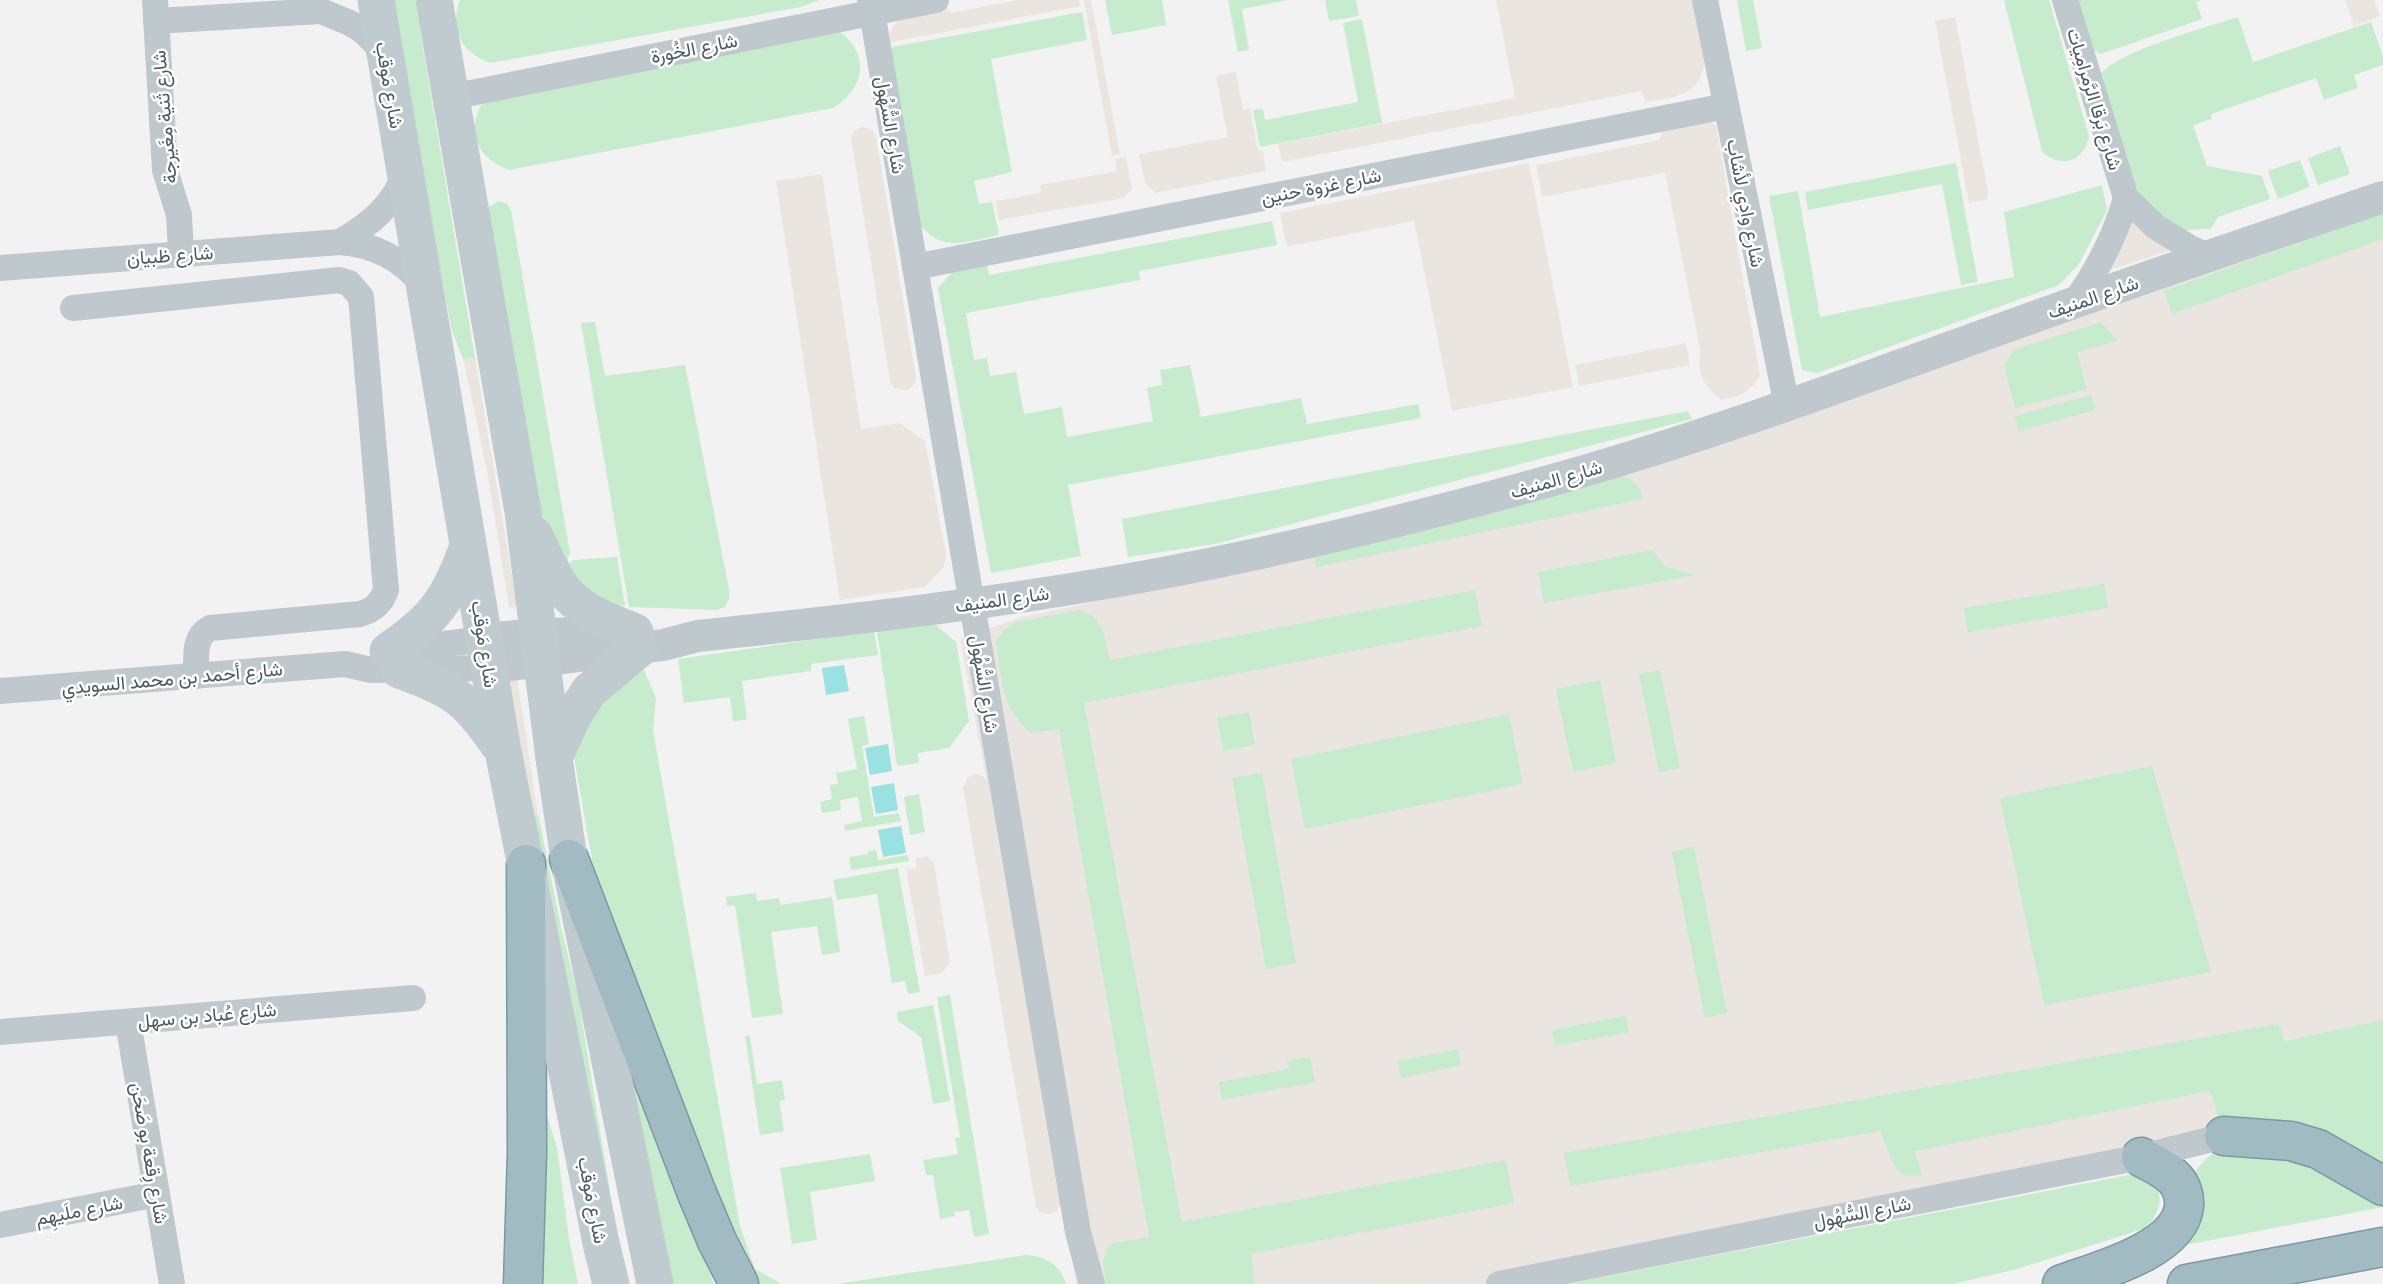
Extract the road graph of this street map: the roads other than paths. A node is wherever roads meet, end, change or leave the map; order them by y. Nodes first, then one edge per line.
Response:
1 (376, 0) edge
2 (936, 0) edge
3 (1705, 0) edge
4 (2065, 0) edge
5 (329, 6) edge
6 (871, 6) edge
7 (442, 8) edge
8 (155, 10) edge
9 (385, 53) junction
10 (451, 97) junction
11 (1727, 106) junction
12 (406, 173) junction
13 (2383, 197) edge
14 (2126, 198) junction
15 (340, 242) junction
16 (174, 255) junction
17 (2211, 257) junction
18 (915, 267) junction
19 (0, 268) edge
20 (425, 287) junction
21 (169, 297) junction
22 (2074, 303) junction
23 (73, 308) dead end
24 (1787, 406) junction
25 (523, 512) junction
26 (468, 545) junction
27 (973, 604) junction
28 (637, 640) junction
29 (540, 648) junction
30 (486, 654) junction
31 (394, 661) junction
32 (196, 676) junction
33 (0, 691) edge
34 (503, 751) junction
35 (554, 758) junction
36 (569, 859) junction
37 (526, 864) junction
38 (413, 998) dead end
39 (128, 1022) junction
40 (0, 1032) edge
41 (2224, 1136) joint
42 (2141, 1157) junction
43 (2383, 1186) edge
44 (158, 1194) junction
45 (0, 1225) edge
46 (2383, 1247) edge
47 (172, 1284) edge
48 (523, 1284) edge
49 (611, 1284) edge
50 (655, 1284) edge
51 (739, 1284) edge
52 (1092, 1284) edge
53 (1499, 1284) edge
54 (2062, 1284) edge
55 (2187, 1284) edge

1 - 9 main road, شارع مَوقب
2 - 6 street, شارع الخُورة
3 - 11 street, شارع وادِي لأشاب
4 - 14 street, شارع بَرقا الرَّمرامِيات
5 - 8 street, شارع ثَنية مِغَيرجة
5 - 9 street, شارع ثَنية مِغَيرجة
6 - 10 street, شارع الخُورة
6 - 18 street, شارع السُّهُول
7 - 10 main road
8 - 16 street, شارع ثَنية مِغَيرجة
9 - 12 main road, شارع مَوقب
10 - 25 main road
11 - 18 street, شارع غزوة حنين
11 - 24 street, شارع وادِي لأشاب
12 - 15 street, شارع ظبيان
12 - 20 main road, شارع مَوقب
13 - 17 street, شارع المنيف
14 - 17 street, شارع بَرقا الرَّمرامِيات
14 - 22 street
15 - 16 street, شارع ظبيان
15 - 20 street, شارع ظبيان
16 - 19 street, شارع ظبيان
16 - 21 street, شارع ثَنية مِغَيرجة
17 - 22 street, شارع المنيف
18 - 27 street, شارع السُّهُول
20 - 26 main road, شارع مَوقب
21 - 23 street
21 - 32 street
22 - 24 street, شارع المنيف
24 - 27 street, شارع المنيف
25 - 28 main road
25 - 29 main road
26 - 30 main road, شارع مَوقب
26 - 31 main road
27 - 28 street, شارع المنيف
27 - 52 street, شارع السُّهُول
28 - 29 street, شارع المنيف
28 - 35 main road
29 - 30 street, شارع المنيف
29 - 35 main road
30 - 31 street, شارع أحمد بن محمد السويدي
30 - 34 main road, شارع مَوقب
31 - 32 street, شارع أحمد بن محمد السويدي
31 - 34 main road
32 - 33 street, شارع أحمد بن محمد السويدي
34 - 37 main road, شارع مَوقب
35 - 36 main road
36 - 50 main road
36 - 51 highway
37 - 48 highway
37 - 49 main road, شارع مَوقب
38 - 39 street, شارع عُباد بن سهل
39 - 40 street, شارع عُباد بن سهل
39 - 44 street, شارع رِقعة بو صَحَن
41 - 42 street, شارع السُّهُول
41 - 43 highway
42 - 53 street, شارع السُّهُول
42 - 54 highway
44 - 45 street, شارع ملَيهِم
44 - 47 street, شارع رِقعة بو صَحَن
46 - 55 highway

